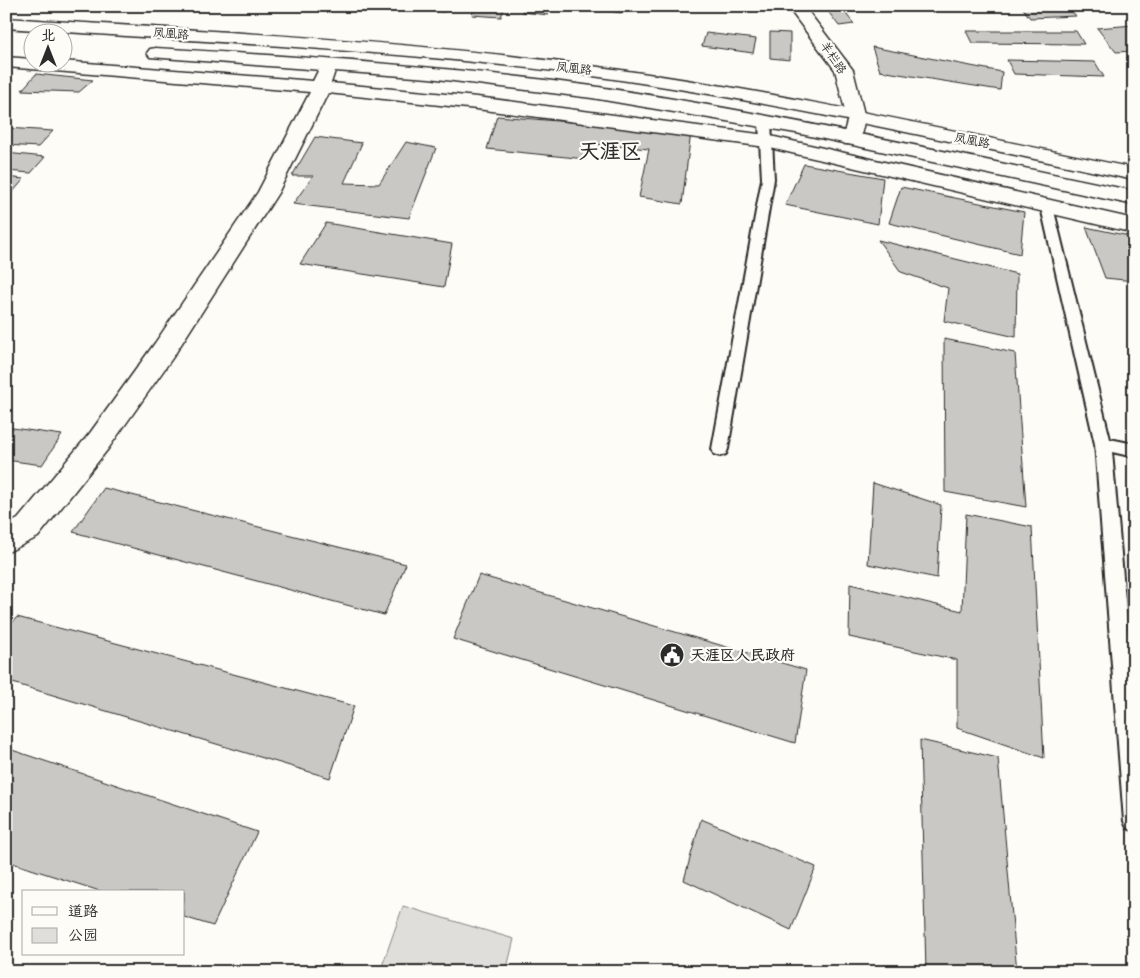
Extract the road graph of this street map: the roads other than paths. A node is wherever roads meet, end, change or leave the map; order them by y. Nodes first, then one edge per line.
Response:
1 (795, 6) edge
2 (6, 22) edge
3 (141, 52) dead end
4 (6, 62) edge
5 (328, 65) junction
6 (320, 87) junction
7 (856, 118) junction
8 (765, 122) junction
9 (852, 140) junction
10 (766, 141) junction
11 (1134, 174) edge
12 (1134, 198) edge
13 (1047, 207) junction
14 (1134, 226) edge
15 (1103, 444) junction
16 (720, 448) dead end
17 (1134, 451) edge
18 (6, 540) edge
19 (1134, 821) edge

1 - 7 main road, 羊栏路
2 - 7 main road, 凤凰路
3 - 5 main road, 凤凰路
4 - 6 main road
5 - 6 main road
5 - 8 main road, 凤凰路
6 - 10 main road
6 - 18 main road
7 - 9 main road
7 - 11 main road, 凤凰路
8 - 9 main road, 凤凰路
8 - 10 lane
9 - 12 main road, 凤凰路
10 - 13 main road
10 - 16 lane
13 - 14 main road
13 - 15 lane
15 - 17 lane
15 - 19 lane

